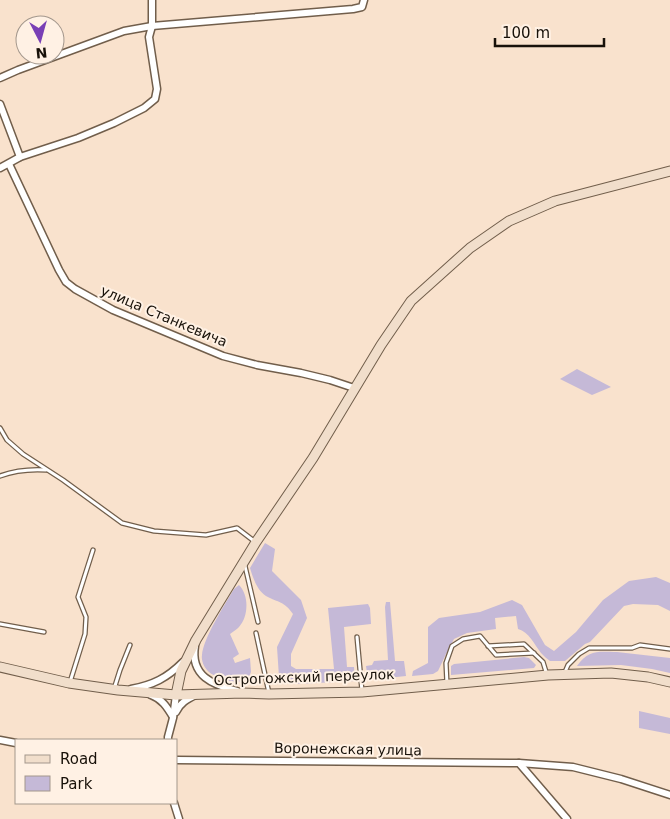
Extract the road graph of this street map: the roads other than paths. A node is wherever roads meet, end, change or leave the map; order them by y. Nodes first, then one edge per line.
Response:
1 (152, 0) edge
2 (364, 0) edge
3 (152, 26) junction
4 (0, 78) edge
5 (0, 104) edge
6 (20, 157) junction
7 (9, 164) junction
8 (0, 168) edge
9 (670, 171) edge
10 (354, 388) junction
11 (0, 428) edge
12 (46, 470) junction
13 (0, 476) edge
14 (256, 542) junction
15 (93, 550) dead end
16 (244, 562) junction
17 (258, 622) dead end
18 (0, 624) edge
19 (44, 632) dead end
20 (256, 633) dead end
21 (357, 637) dead end
22 (196, 640) junction
23 (130, 645) dead end
24 (488, 646) junction
25 (670, 649) edge
26 (534, 653) junction
27 (187, 658) junction
28 (0, 667) edge
29 (565, 674) junction
30 (548, 675) junction
31 (670, 682) edge
32 (69, 683) junction
33 (447, 684) junction
34 (116, 690) junction
35 (145, 692) junction
36 (243, 692) junction
37 (362, 692) junction
38 (199, 694) junction
39 (269, 694) junction
40 (176, 695) junction
41 (173, 718) junction
42 (168, 739) edge
43 (0, 740) edge
44 (15, 743) edge
45 (178, 760) edge
46 (519, 763) junction
47 (670, 795) edge
48 (174, 804) edge
49 (179, 819) edge
50 (567, 819) edge

1 - 3 street
2 - 3 street
3 - 4 street
3 - 6 street
5 - 6 street
6 - 7 street
7 - 8 street
7 - 10 street, улица Станкевича
9 - 10 main road
10 - 14 main road
11 - 12 lane
12 - 13 lane
12 - 14 lane
14 - 16 main road
15 - 32 lane
16 - 17 lane
16 - 22 main road
18 - 19 lane
20 - 39 lane
21 - 37 lane
22 - 27 main road
22 - 36 street
23 - 34 lane
24 - 26 lane
24 - 26 lane
24 - 33 lane
25 - 29 lane
26 - 30 lane
27 - 34 street
27 - 40 main road
28 - 32 main road, Острогожский переулок
29 - 30 main road, Острогожский переулок
29 - 31 main road, Острогожский переулок
30 - 33 main road, Острогожский переулок
32 - 34 main road, Острогожский переулок
33 - 37 main road, Острогожский переулок
34 - 35 main road, Острогожский переулок
35 - 40 main road, Острогожский переулок
35 - 41 street
36 - 38 main road, Острогожский переулок
36 - 39 main road, Острогожский переулок
37 - 39 main road, Острогожский переулок
38 - 40 main road, Острогожский переулок
38 - 41 street
40 - 41 street
41 - 42 street
43 - 44 street
45 - 46 street, Воронежская улица
46 - 47 street, Воронежская улица
46 - 50 street
48 - 49 street

